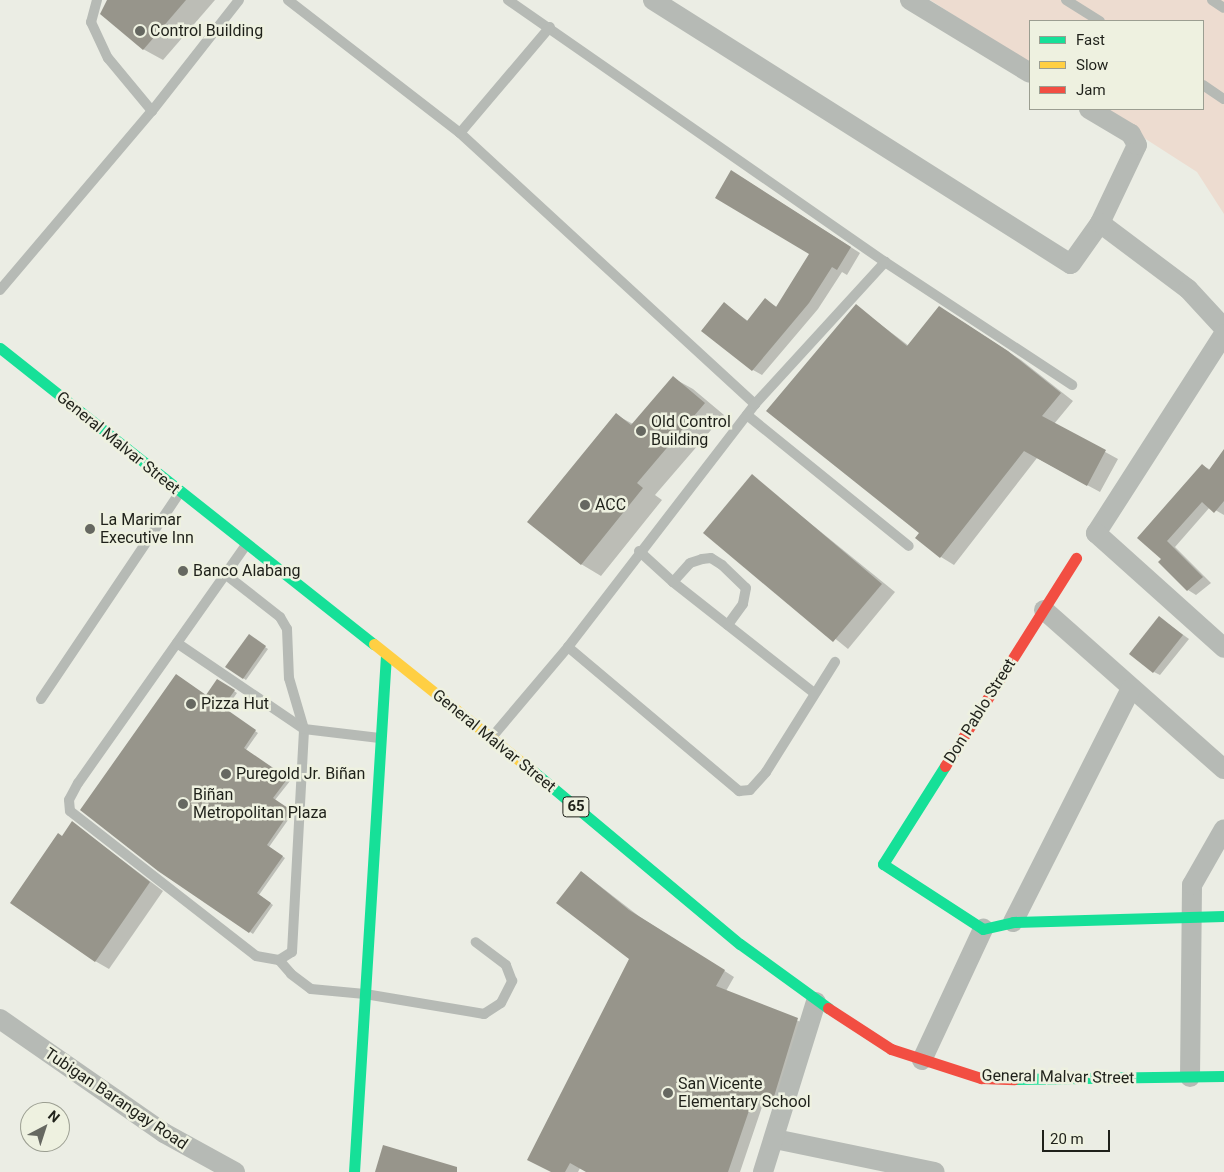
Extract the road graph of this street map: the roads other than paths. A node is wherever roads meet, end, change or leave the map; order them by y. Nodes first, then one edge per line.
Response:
1 (97, 0) edge
2 (239, 0) edge
3 (288, 0) edge
4 (508, 0) edge
5 (653, 0) edge
6 (910, 0) edge
7 (1066, 0) edge
8 (1212, 0) edge
9 (1224, 8) edge
10 (1098, 20) edge
11 (550, 28) junction
12 (1029, 72) edge
13 (1204, 87) edge
14 (1224, 99) edge
15 (1091, 110) edge
16 (152, 111) junction
17 (460, 133) junction
18 (1100, 223) junction
19 (885, 262) junction
20 (0, 290) edge
21 (1224, 328) edge
22 (1224, 334) edge
23 (0, 348) edge
24 (1072, 385) dead end
25 (755, 404) junction
26 (747, 415) junction
27 (180, 492) junction
28 (246, 545) junction
29 (910, 546) dead end
30 (639, 551) junction
31 (1076, 558) dead end
32 (226, 574) junction
33 (673, 582) junction
34 (1044, 610) junction
35 (728, 625) junction
36 (177, 643) junction
37 (568, 647) junction
38 (1224, 648) edge
39 (386, 655) junction
40 (835, 662) dead end
41 (1131, 688) junction
42 (814, 692) junction
43 (41, 699) dead end
44 (304, 729) junction
45 (492, 737) junction
46 (383, 738) junction
47 (1224, 769) edge
48 (1224, 829) edge
49 (1224, 916) edge
50 (1192, 917) junction
51 (1013, 922) junction
52 (983, 929) junction
53 (476, 942) dead end
54 (280, 960) junction
55 (365, 994) junction
56 (816, 1002) junction
57 (0, 1019) edge
58 (922, 1060) junction
59 (1224, 1076) edge
60 (1190, 1077) junction
61 (775, 1139) junction
62 (235, 1172) edge
63 (354, 1172) edge
64 (763, 1172) edge
65 (936, 1172) edge

1 - 16 lane
2 - 16 lane
3 - 17 lane
4 - 11 lane
5 - 18 street
6 - 12 street
7 - 10 lane
8 - 9 lane
11 - 17 lane
11 - 19 lane
13 - 14 lane
15 - 18 street
16 - 20 lane
17 - 25 lane
18 - 21 street
19 - 24 lane
19 - 25 lane
22 - 38 street
23 - 27 main road, General Malvar Street / 65
25 - 26 lane
26 - 29 lane
26 - 30 lane
27 - 28 main road, General Malvar Street / 65
27 - 43 lane
28 - 32 lane
28 - 39 main road, General Malvar Street / 65
30 - 33 lane
30 - 37 lane
31 - 34 main road, Don Pablo Street
32 - 36 lane
32 - 44 lane
33 - 35 lane
33 - 35 lane
34 - 41 street
34 - 52 main road, Don Pablo Street
35 - 42 lane
36 - 44 lane
36 - 54 lane
37 - 42 lane
37 - 45 lane
39 - 45 main road, General Malvar Street / 65
39 - 46 main road
40 - 42 lane
41 - 47 street
41 - 51 street
44 - 46 lane
44 - 54 lane
45 - 56 main road, General Malvar Street / 65
46 - 55 main road
48 - 50 street
49 - 50 main road
50 - 51 main road
50 - 60 street
51 - 52 main road
52 - 58 street
53 - 55 lane
54 - 55 lane
55 - 63 main road
56 - 58 main road, General Malvar Street / 65
56 - 61 street
57 - 62 street, Tubigan Barangay Road
58 - 60 main road, General Malvar Street / 65
59 - 60 main road, General Malvar Street / 65
61 - 64 street
61 - 65 street

